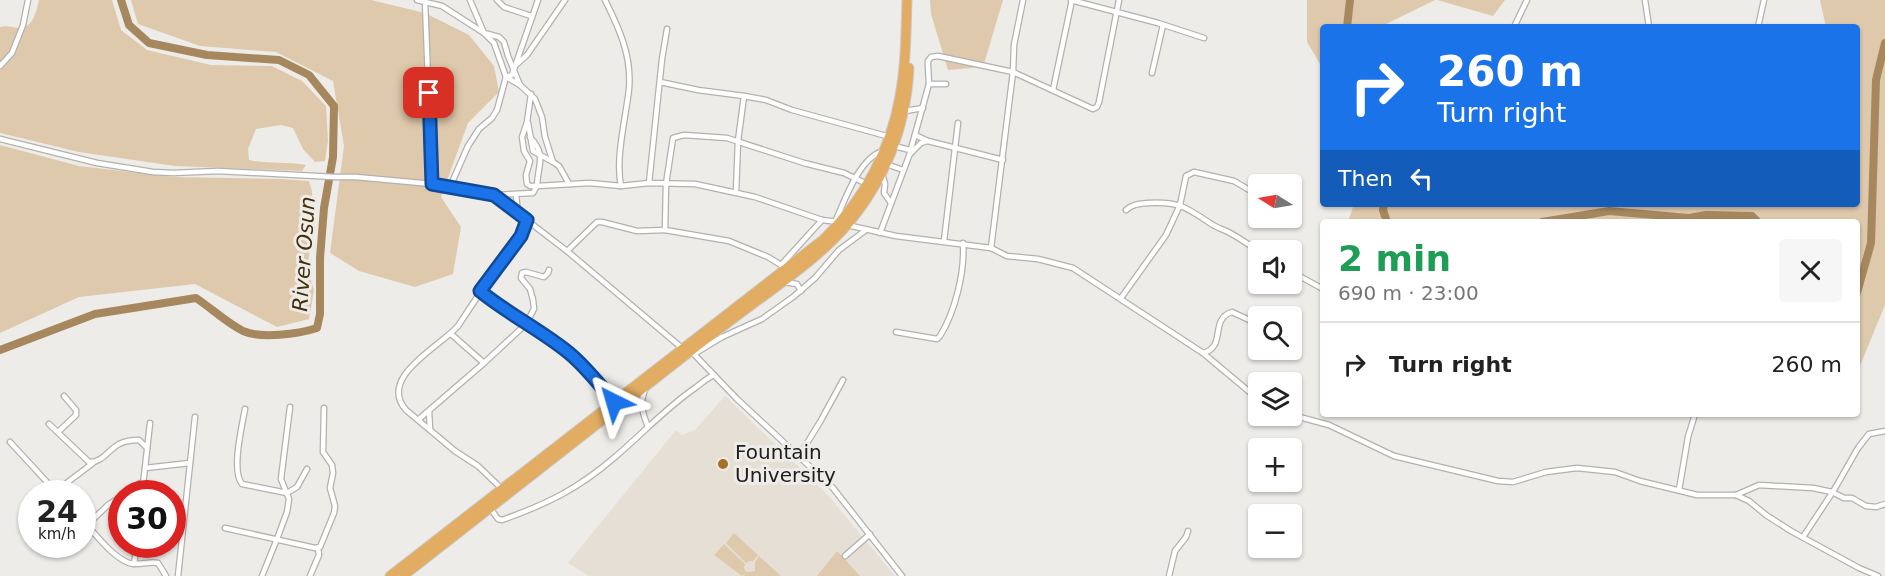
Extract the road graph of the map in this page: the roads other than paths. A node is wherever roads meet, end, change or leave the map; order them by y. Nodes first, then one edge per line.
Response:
1 (28, 0) edge
2 (417, 0) edge
3 (470, 0) edge
4 (498, 0) edge
5 (538, 0) edge
6 (566, 0) edge
7 (605, 0) edge
8 (907, 0) edge
9 (913, 0) edge
10 (1023, 0) edge
11 (1072, 0) edge
12 (1119, 0) edge
13 (1527, 0) edge
14 (1645, 0) edge
15 (1764, 0) edge
16 (428, 1) edge
17 (1116, 13) junction
18 (531, 16) junction
19 (1515, 24) edge
20 (1649, 24) edge
21 (1759, 24) edge
22 (1163, 25) junction
23 (667, 29) dead end
24 (484, 33) junction
25 (1204, 38) dead end
26 (508, 56) junction
27 (0, 66) edge
28 (503, 67) junction
29 (515, 67) junction
30 (1013, 72) junction
31 (1152, 74) dead end
32 (506, 77) junction
33 (660, 82) junction
34 (929, 84) junction
35 (946, 84) dead end
36 (520, 85) junction
37 (1053, 90) junction
38 (531, 94) junction
39 (744, 96) junction
40 (922, 108) junction
41 (904, 111) junction
42 (527, 122) junction
43 (958, 123) dead end
44 (915, 135) junction
45 (530, 137) junction
46 (0, 139) edge
47 (738, 141) junction
48 (928, 141) junction
49 (890, 144) junction
50 (956, 148) junction
51 (910, 150) junction
52 (533, 151) junction
53 (542, 156) junction
54 (909, 156) junction
55 (1003, 160) junction
56 (530, 161) junction
57 (554, 162) junction
58 (884, 168) junction
59 (903, 170) junction
60 (856, 178) junction
61 (649, 183) junction
62 (432, 184) junction
63 (569, 184) junction
64 (666, 184) junction
65 (537, 186) junction
66 (621, 186) junction
67 (870, 186) junction
68 (450, 187) junction
69 (1248, 189) edge
70 (736, 192) junction
71 (884, 193) junction
72 (494, 195) junction
73 (516, 195) junction
74 (891, 203) junction
75 (1180, 205) junction
76 (1126, 210) dead end
77 (518, 213) junction
78 (527, 220) junction
79 (822, 220) junction
80 (841, 223) junction
81 (665, 230) junction
82 (866, 230) junction
83 (880, 232) junction
84 (944, 241) junction
85 (963, 243) junction
86 (1248, 244) edge
87 (991, 248) junction
88 (567, 251) junction
89 (784, 267) junction
90 (549, 270) dead end
91 (1302, 277) edge
92 (783, 282) junction
93 (1320, 287) edge
94 (480, 291) junction
95 (801, 291) junction
96 (1121, 298) junction
97 (1248, 319) edge
98 (526, 324) junction
99 (896, 332) dead end
100 (451, 334) junction
101 (689, 351) junction
102 (1203, 353) junction
103 (484, 363) junction
104 (714, 375) junction
105 (843, 380) dead end
106 (648, 385) junction
107 (1248, 391) edge
108 (64, 396) dead end
109 (614, 402) junction
110 (290, 407) dead end
111 (324, 408) dead end
112 (245, 409) dead end
113 (429, 410) junction
114 (195, 417) dead end
115 (1694, 417) edge
116 (1302, 418) edge
117 (419, 419) junction
118 (150, 423) dead end
119 (49, 424) dead end
120 (648, 427) junction
121 (430, 429) junction
122 (1885, 430) edge
123 (58, 432) junction
124 (10, 442) dead end
125 (147, 448) junction
126 (799, 456) junction
127 (93, 463) junction
128 (190, 463) junction
129 (145, 468) junction
130 (307, 470) dead end
131 (46, 480) edge
132 (72, 480) edge
133 (144, 480) edge
134 (502, 489) junction
135 (1678, 490) junction
136 (1832, 492) junction
137 (287, 493) junction
138 (1736, 495) junction
139 (1885, 504) edge
140 (108, 505) edge
141 (490, 508) junction
142 (96, 514) edge
143 (225, 528) dead end
144 (1188, 531) dead end
145 (96, 534) edge
146 (870, 534) junction
147 (1803, 537) junction
148 (277, 540) junction
149 (318, 548) junction
150 (845, 556) dead end
151 (135, 558) edge
152 (134, 564) junction
153 (166, 576) edge
154 (178, 576) edge
155 (262, 576) edge
156 (310, 576) edge
157 (390, 576) edge
158 (403, 576) edge
159 (902, 576) edge
160 (1169, 576) edge
161 (1878, 576) edge

1 - 27 street
2 - 16 street
3 - 24 street
4 - 18 street
5 - 18 street
6 - 29 street
7 - 66 street
8 - 49 highway
9 - 41 highway
10 - 30 street
11 - 17 street
11 - 37 street
12 - 17 street
13 - 19 street
14 - 20 street
15 - 21 street
16 - 24 street
16 - 62 street
17 - 22 street
17 - 37 street
18 - 29 street
22 - 25 street
22 - 31 street
23 - 33 street
24 - 26 street
24 - 28 street
26 - 28 street
26 - 29 street
28 - 32 street
29 - 32 street
29 - 36 street
30 - 34 street
30 - 37 street
30 - 55 street
32 - 36 street
32 - 68 street
33 - 39 street
33 - 61 street
34 - 35 street
34 - 40 street
36 - 38 street
38 - 42 street
38 - 57 street
39 - 47 street
39 - 49 street
40 - 41 street
40 - 44 street
41 - 49 highway
42 - 45 street
42 - 56 street
43 - 50 street
44 - 48 street
44 - 51 street
45 - 52 street
45 - 53 street
46 - 62 street
47 - 60 street
47 - 64 street
47 - 70 street
48 - 50 street
48 - 54 street
49 - 51 street
49 - 58 highway
49 - 60 street
49 - 67 highway
50 - 55 street
50 - 84 street
51 - 54 street
52 - 53 street
52 - 56 street
53 - 57 street
53 - 65 street
54 - 59 street
55 - 87 street
56 - 65 street
57 - 63 street
58 - 59 street
58 - 67 highway
58 - 71 street
59 - 74 street
60 - 67 street
60 - 80 street
61 - 64 street
61 - 66 street
62 - 68 street
63 - 65 street
63 - 66 street
64 - 70 street
64 - 81 street
65 - 73 street
67 - 71 street
67 - 80 highway
68 - 72 street
69 - 75 street
70 - 79 street
71 - 74 street
72 - 73 street
72 - 77 street
73 - 77 street
74 - 83 street
75 - 76 street
75 - 86 street
75 - 96 street
77 - 78 street
78 - 88 street
78 - 94 street
79 - 80 street
79 - 89 street
80 - 82 street
80 - 89 highway
80 - 92 highway
81 - 88 street
81 - 89 street
82 - 83 street
82 - 95 street
83 - 84 street
84 - 85 street
85 - 87 street
85 - 99 street
87 - 96 street
88 - 101 street
89 - 101 highway
90 - 98 street
91 - 93 street
92 - 95 street
92 - 101 highway
94 - 98 street
94 - 100 street
95 - 101 street
96 - 102 street
97 - 102 street
98 - 103 street
98 - 109 street
100 - 103 street
100 - 117 street
101 - 104 street
101 - 106 highway
101 - 109 highway
102 - 107 street
103 - 113 street
104 - 120 street
104 - 126 street
105 - 126 street
106 - 120 street
106 - 141 highway
108 - 123 street
109 - 134 highway
110 - 137 street
111 - 149 street
112 - 137 street
113 - 117 street
113 - 121 street
114 - 128 street
115 - 135 street
116 - 135 street
117 - 121 street
118 - 125 street
119 - 123 street
120 - 141 street
121 - 134 street
122 - 136 street
123 - 127 street
124 - 131 street
125 - 127 street
125 - 129 street
126 - 146 street
127 - 132 street
128 - 129 street
128 - 154 street
129 - 133 street
130 - 137 street
134 - 157 highway
135 - 138 street
136 - 138 street
136 - 139 street
136 - 147 street
137 - 148 street
138 - 147 street
140 - 142 street
141 - 158 highway
143 - 148 street
144 - 160 street
145 - 152 street
146 - 150 street
146 - 159 street
147 - 161 street
148 - 149 street
148 - 155 street
149 - 156 street
151 - 152 street
152 - 153 street

